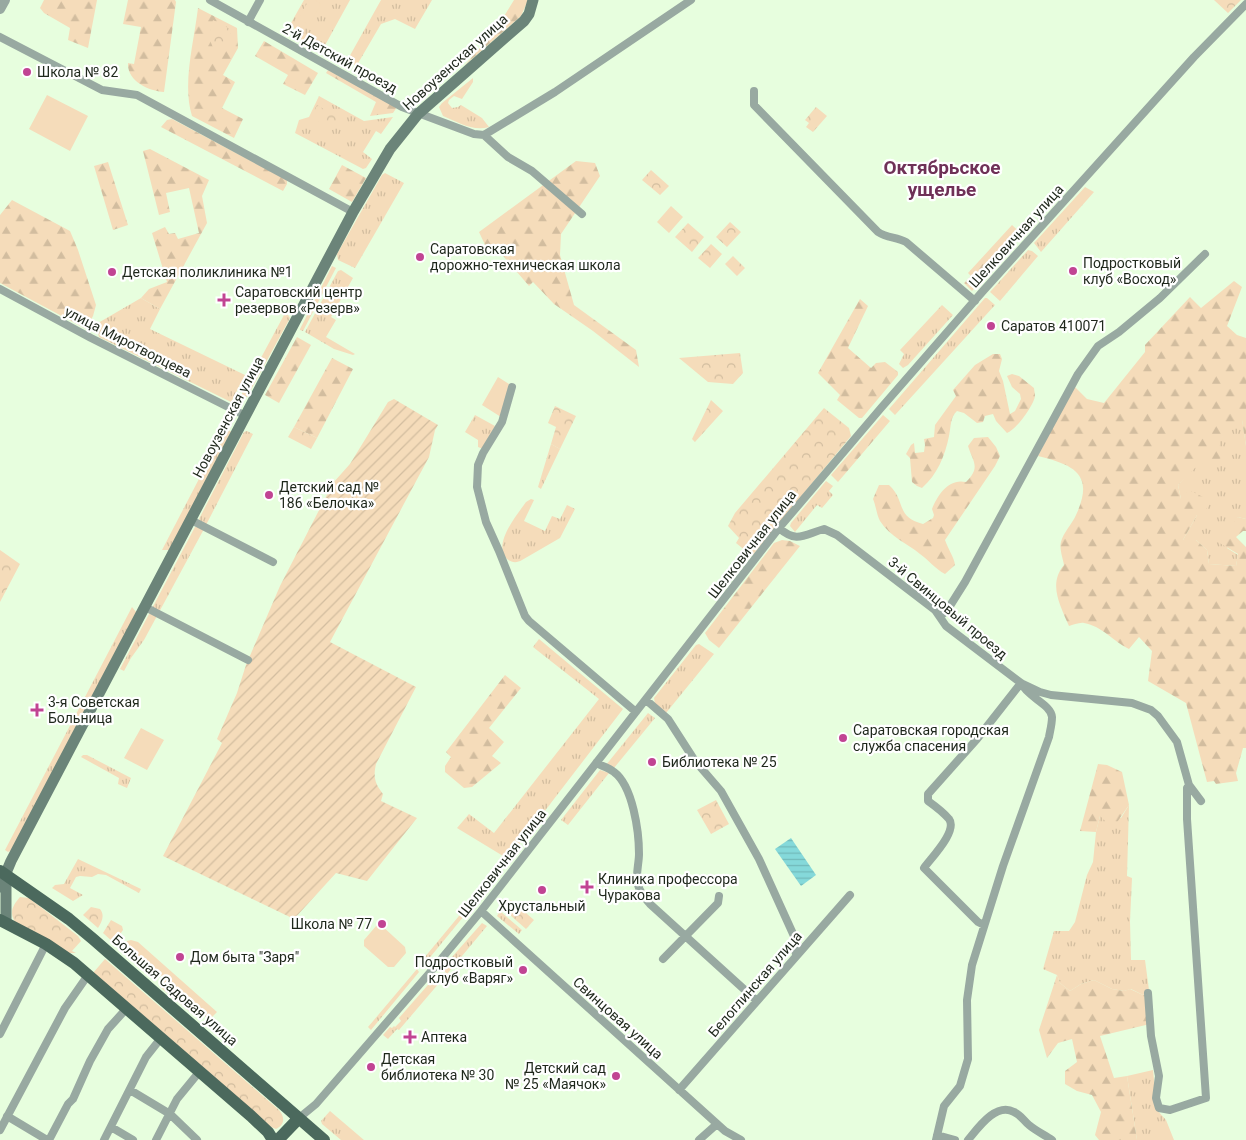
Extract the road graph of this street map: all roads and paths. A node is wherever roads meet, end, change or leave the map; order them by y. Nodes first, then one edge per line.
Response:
1 (5, 0) edge
2 (210, 0) edge
3 (260, 0) edge
4 (533, 0) edge
5 (691, 0) edge
6 (1246, 4) edge
7 (0, 9) edge
8 (248, 22) junction
9 (0, 37) edge
10 (754, 92) dead end
11 (418, 114) junction
12 (484, 135) junction
13 (354, 212) junction
14 (582, 214) dead end
15 (1205, 254) dead end
16 (0, 289) edge
17 (975, 301) junction
18 (512, 387) dead end
19 (246, 416) junction
20 (191, 520) junction
21 (780, 528) junction
22 (273, 562) dead end
23 (145, 607) junction
24 (940, 617) junction
25 (248, 660) dead end
26 (1021, 683) junction
27 (646, 700) junction
28 (636, 712) junction
29 (596, 763) junction
30 (1189, 785) junction
31 (1201, 801) dead end
32 (3, 873) edge
33 (0, 887) edge
34 (850, 895) dead end
35 (719, 896) dead end
36 (481, 911) junction
37 (3, 921) edge
38 (984, 925) junction
39 (687, 935) junction
40 (46, 944) junction
41 (796, 955) junction
42 (663, 959) dead end
43 (88, 975) junction
44 (1148, 993) dead end
45 (757, 1001) junction
46 (127, 1008) junction
47 (0, 1034) edge
48 (162, 1038) junction
49 (200, 1071) junction
50 (130, 1090) junction
51 (679, 1090) junction
52 (170, 1114) junction
53 (7, 1116) junction
54 (299, 1118) junction
55 (717, 1124) junction
56 (111, 1127) junction
57 (0, 1130) edge
58 (937, 1137) edge
59 (48, 1140) edge
60 (104, 1140) edge
61 (133, 1140) edge
62 (156, 1140) edge
63 (198, 1140) edge
64 (273, 1140) edge
65 (278, 1140) edge
66 (324, 1140) edge
67 (699, 1140) edge
68 (741, 1140) edge
69 (955, 1140) edge
70 (968, 1140) edge
71 (1052, 1140) edge

1 - 7 street
2 - 8 street, 2-й Детский проезд
3 - 8 street
4 - 11 main road, Новоузенская улица
5 - 12 street
6 - 17 street, Шелковичная улица
8 - 11 street, 2-й Детский проезд
9 - 13 street
10 - 17 street
11 - 12 street, 2-й Детский проезд
11 - 13 main road, Новоузенская улица
12 - 14 street, 2-й Детский проезд
13 - 19 main road, Новоузенская улица
15 - 24 street
16 - 19 street, улица Миротворцева
17 - 21 street, Шелковичная улица
18 - 28 street
19 - 20 main road, Новоузенская улица
20 - 22 street
20 - 23 main road, Новоузенская улица
21 - 24 street, 3-й Свинцовый проезд
21 - 27 street, Шелковичная улица
23 - 25 street
23 - 32 main road, Новоузенская улица
24 - 26 street, 3-й Свинцовый проезд
26 - 30 street, 3-й Свинцовый проезд
26 - 38 street
26 - 38 street
27 - 28 street, Шелковичная улица
27 - 41 street
28 - 29 street, Шелковичная улица
29 - 36 street, Шелковичная улица
29 - 39 street
30 - 31 street, 3-й Свинцовый проезд
30 - 44 street
32 - 33 main road, Новоузенская улица
32 - 37 main road
32 - 54 main road, Большая Садовая улица
34 - 41 street, Белоглинская улица
35 - 39 street
36 - 51 street, Свинцовая улица
36 - 54 street, Шелковичная улица
37 - 40 main road
38 - 58 street
39 - 42 street
39 - 45 street
40 - 43 main road
40 - 47 street
41 - 45 street, Белоглинская улица
43 - 46 main road
43 - 53 street
45 - 51 street, Белоглинская улица
46 - 48 main road
46 - 59 street
48 - 49 main road
48 - 50 street
49 - 52 street
49 - 64 main road
50 - 52 street
50 - 56 street
51 - 55 street, Свинцовая улица
52 - 62 street
52 - 63 street
53 - 57 street
53 - 59 street
54 - 65 main road
54 - 66 main road, Большая Садовая улица
55 - 67 street
55 - 68 street, Свинцовая улица
56 - 60 street
56 - 61 street
58 - 69 street
70 - 71 street

